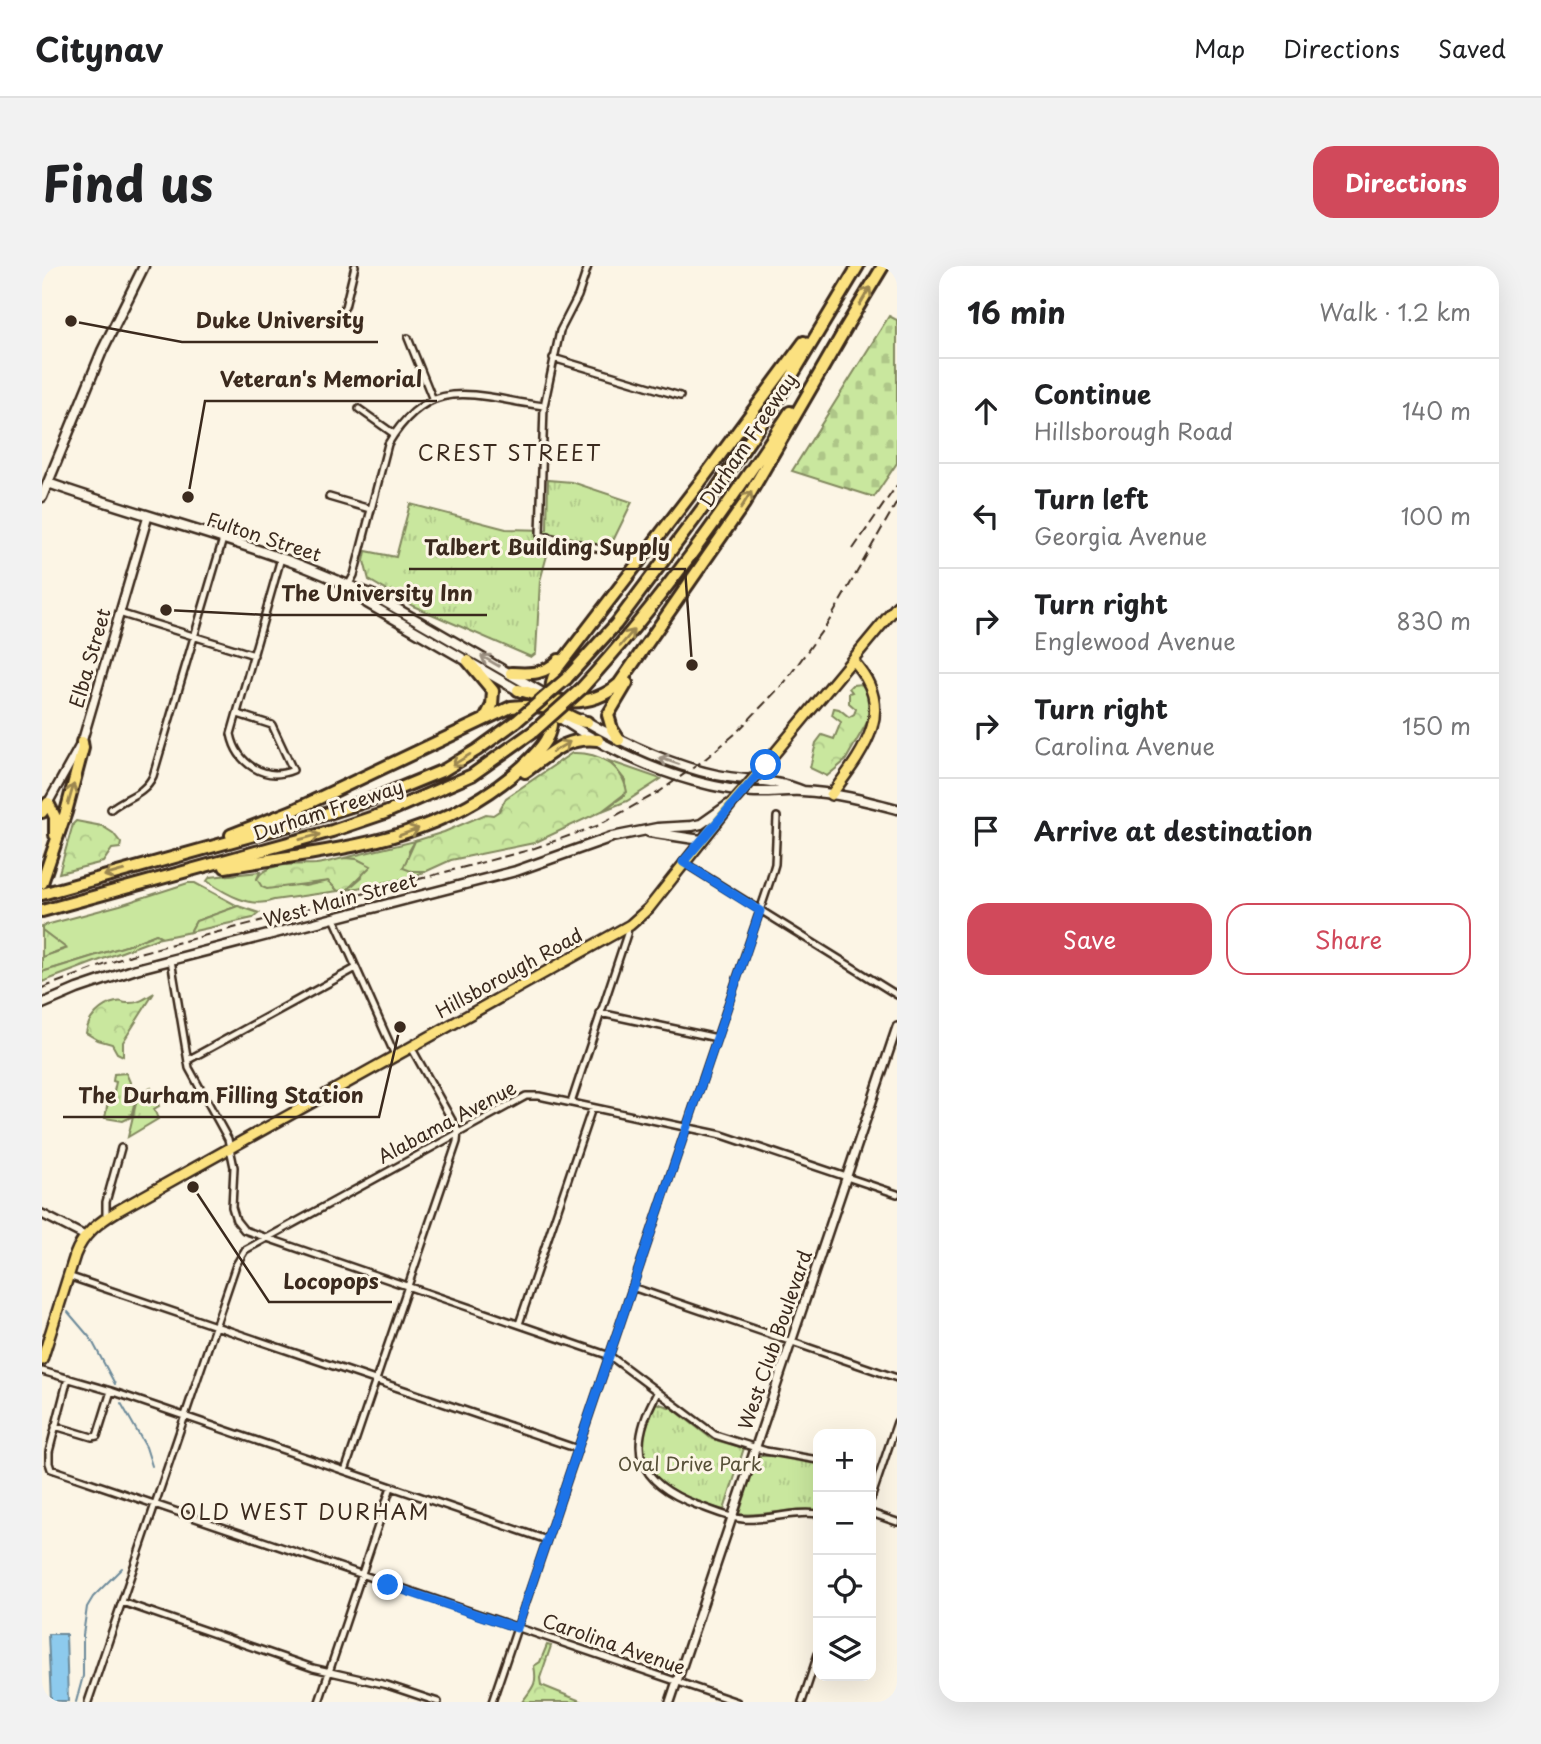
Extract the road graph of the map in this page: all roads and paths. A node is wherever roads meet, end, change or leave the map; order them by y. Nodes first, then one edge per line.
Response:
1 (144, 266) edge
2 (355, 266) edge
3 (588, 266) edge
4 (858, 266) edge
5 (883, 266) edge
6 (334, 321) dead end
7 (823, 323) junction
8 (847, 326) junction
9 (408, 338) dead end
10 (554, 358) junction
11 (680, 396) dead end
12 (433, 400) junction
13 (544, 406) junction
14 (359, 409) dead end
15 (394, 434) junction
16 (48, 483) junction
17 (42, 497) edge
18 (329, 498) dead end
19 (370, 509) junction
20 (148, 516) junction
21 (223, 539) junction
22 (600, 549) dead end
23 (281, 558) junction
24 (348, 586) junction
25 (897, 606) edge
26 (120, 613) junction
27 (193, 636) junction
28 (646, 646) junction
29 (254, 654) junction
30 (565, 658) junction
31 (853, 660) junction
32 (468, 661) junction
33 (511, 673) junction
34 (522, 692) joint
35 (550, 704) junction
36 (238, 714) junction
37 (484, 719) junction
38 (587, 722) joint
39 (598, 740) junction
40 (619, 740) junction
41 (82, 742) junction
42 (499, 787) junction
43 (803, 791) junction
44 (831, 795) junction
45 (731, 804) junction
46 (44, 805) edge
47 (111, 809) dead end
48 (897, 809) edge
49 (777, 817) dead end
50 (647, 831) junction
51 (701, 840) junction
52 (54, 845) junction
53 (180, 855) junction
54 (683, 862) junction
55 (173, 874) junction
56 (44, 878) edge
57 (42, 894) edge
58 (42, 911) edge
59 (760, 911) junction
60 (334, 918) junction
61 (626, 928) junction
62 (171, 960) junction
63 (356, 968) junction
64 (897, 995) edge
65 (42, 1004) edge
66 (600, 1013) junction
67 (897, 1027) edge
68 (717, 1038) junction
69 (411, 1046) junction
70 (395, 1055) junction
71 (188, 1060) junction
72 (571, 1103) junction
73 (592, 1108) junction
74 (687, 1128) junction
75 (458, 1132) junction
76 (121, 1148) dead end
77 (231, 1148) junction
78 (846, 1176) junction
79 (897, 1194) edge
80 (42, 1214) edge
81 (106, 1218) junction
82 (85, 1236) junction
83 (266, 1238) junction
84 (68, 1276) junction
85 (409, 1287) junction
86 (632, 1287) junction
87 (519, 1324) junction
88 (215, 1326) junction
89 (46, 1332) edge
90 (791, 1341) junction
91 (610, 1356) junction
92 (42, 1360) edge
93 (42, 1371) edge
94 (68, 1378) junction
95 (897, 1378) edge
96 (377, 1380) junction
97 (111, 1391) junction
98 (657, 1393) junction
99 (185, 1417) junction
100 (897, 1422) edge
101 (55, 1426) junction
102 (755, 1448) junction
103 (578, 1449) junction
104 (813, 1459) edge
105 (345, 1471) junction
106 (391, 1487) junction
107 (873, 1492) edge
108 (155, 1505) junction
109 (813, 1514) edge
110 (876, 1515) edge
111 (732, 1517) junction
112 (897, 1522) edge
113 (547, 1540) junction
114 (361, 1575) junction
115 (122, 1602) junction
116 (517, 1628) junction
117 (813, 1669) edge
118 (329, 1672) junction
119 (677, 1682) junction
120 (90, 1701) edge
121 (319, 1702) edge
122 (438, 1702) edge
123 (492, 1702) edge
124 (670, 1702) edge
125 (737, 1702) edge
126 (802, 1702) edge

1 - 16 main road
2 - 6 street
3 - 10 street
4 - 7 highway, Durham Freeway
8 -> 5 highway, Durham Freeway
7 - 30 highway
7 -> 53 highway, Durham Freeway, bridge
28 -> 8 highway
55 -> 8 highway, Durham Freeway, bridge
9 - 12 street
10 - 11 street
10 - 13 street
12 - 13 street
12 - 15 street
13 - 22 street
14 - 15 street
15 - 19 street
16 - 17 main road
16 - 20 main road, Fulton Street
18 - 19 street
19 - 24 street
20 - 21 main road, Fulton Street
20 - 26 street, Elba Street
21 - 23 main road, Fulton Street
21 - 27 street
23 - 24 main road, Fulton Street
23 - 29 street
24 - 32 main road, Fulton Street
33 -> 24 main road, Fulton Street
25 - 31 main road, Hillsborough Road
26 - 27 street
26 - 41 street, Elba Street
27 - 29 street
27 - 47 street
28 - 35 highway
28 - 40 highway
29 - 36 street
30 - 33 highway
30 - 35 highway
31 - 44 main road
31 - 45 main road, Hillsborough Road, bridge
32 - 34 main road, Fulton Street
32 - 37 highway
33 - 35 main road, Fulton Street
34 - 35 highway
35 - 37 highway
35 - 38 highway
35 - 39 main road, Fulton Street
35 - 42 highway
36 - 36 street
37 - 53 highway
38 - 40 main road
42 -> 39 highway
39 - 43 main road, Fulton Street
43 -> 40 main road
41 - 46 street, Elba Street
52 -> 41 highway
55 -> 42 highway
43 - 44 main road
44 - 48 main road
45 - 50 main road, West Main Street
45 - 51 main road, Hillsborough Road
46 - 52 highway
49 - 59 street
50 - 51 main road, West Main Street
50 - 60 main road, West Main Street
51 - 54 main road, Hillsborough Road
52 - 56 highway
53 -> 57 highway, Durham Freeway
54 - 59 street
54 - 61 main road, Hillsborough Road
55 - 58 highway, Durham Freeway
59 - 64 street
59 - 68 street
60 - 62 main road, West Main Street
60 - 63 street
61 - 66 street
61 - 69 main road, Hillsborough Road
62 - 65 main road, West Main Street
62 - 71 street
63 - 70 street
63 - 71 street
66 - 68 street
66 - 72 street
67 - 78 street, West Club Boulevard
68 - 74 street
69 - 70 main road, Hillsborough Road
69 - 75 street
70 - 77 main road, Hillsborough Road
71 - 77 street
72 - 73 street, Alabama Avenue
72 - 75 street, Alabama Avenue
73 - 74 street, Alabama Avenue
73 - 87 street
74 - 78 street, Alabama Avenue
74 - 86 street
75 - 83 street, Alabama Avenue
75 - 85 street
76 - 81 street
77 - 81 main road, Hillsborough Road
77 - 83 street
78 - 79 street, Alabama Avenue
78 - 90 street, West Club Boulevard
80 - 82 street
81 - 82 main road, Hillsborough Road
82 - 84 main road, Hillsborough Road
83 - 85 street
83 - 88 street, Alabama Avenue
84 - 88 street
84 - 89 main road, Hillsborough Road
85 - 87 street
85 - 96 street
86 - 90 street
86 - 91 street
87 - 91 street
88 - 96 street
88 - 99 street, Alabama Avenue
89 - 92 main road, Hillsborough Road
90 - 95 street
90 - 102 street, West Club Boulevard
91 - 98 street
91 - 103 street
93 - 94 street
94 - 97 street
94 - 101 street
96 - 103 street
96 - 105 street
97 - 99 street
97 - 101 street
98 - 102 street
98 - 111 street
99 - 105 street
99 - 108 street, Alabama Avenue
100 - 107 street
101 - 108 street, Carolina Avenue
102 - 104 street
102 - 111 street, West Club Boulevard
103 - 113 street
105 - 106 street
106 - 113 street
106 - 114 street
108 - 114 street, Carolina Avenue
108 - 115 street, Alabama Avenue
109 - 111 street
110 - 112 street
111 - 119 street, West Club Boulevard
113 - 116 street
114 - 116 street, Carolina Avenue
114 - 118 street
115 - 118 street
115 - 120 street, Alabama Avenue
116 - 119 street, Carolina Avenue
116 - 123 street
117 - 126 street
118 - 121 street
118 - 122 street
119 - 124 street, West Club Boulevard
119 - 125 street, Carolina Avenue

